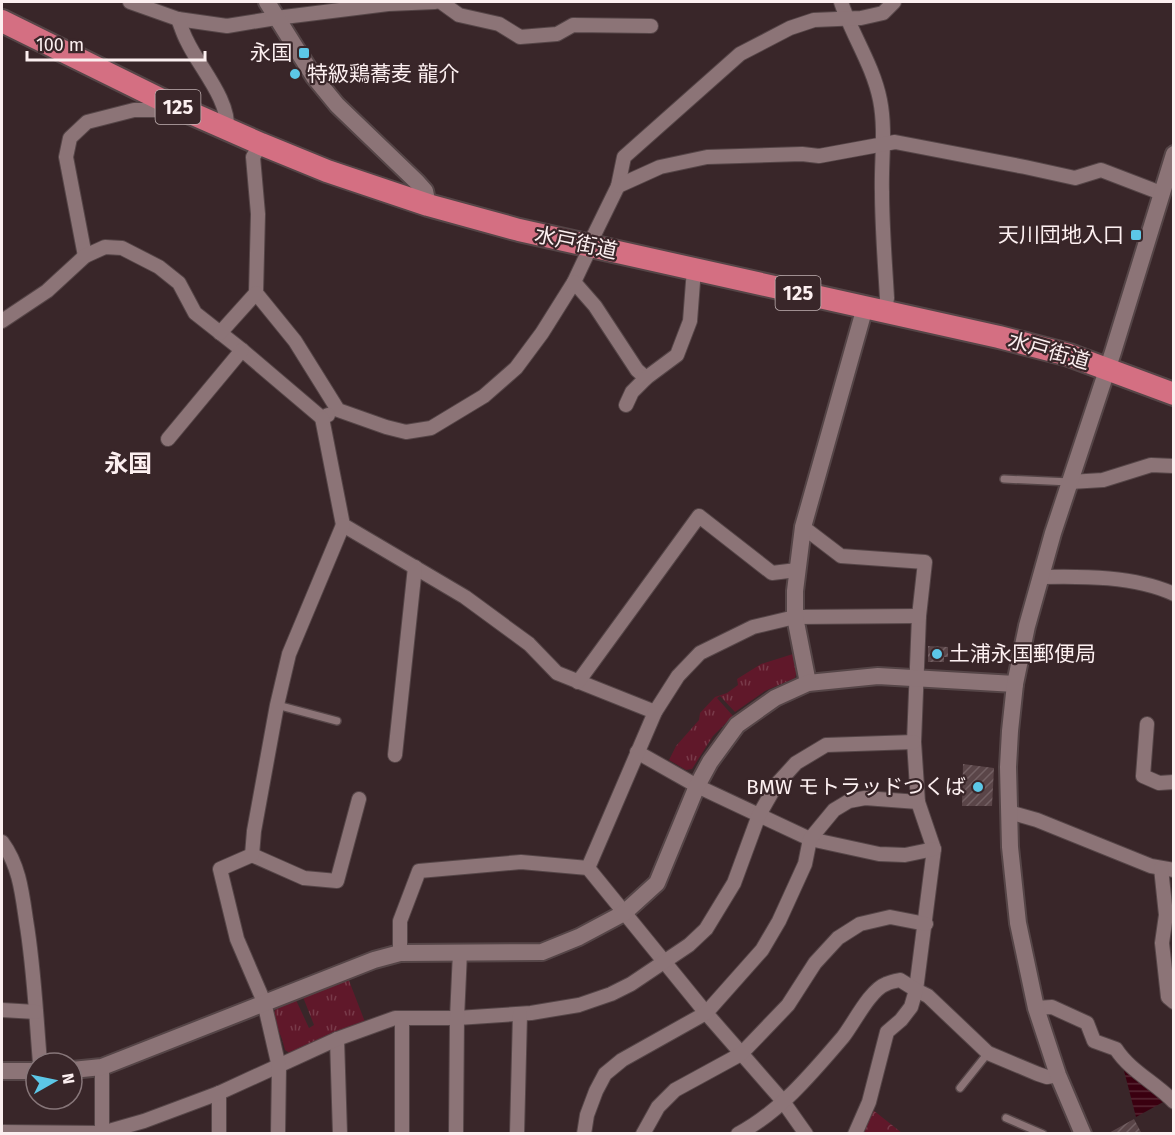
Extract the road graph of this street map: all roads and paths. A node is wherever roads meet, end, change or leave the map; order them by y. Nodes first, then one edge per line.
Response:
1 (130, 2) edge
2 (267, 2) edge
3 (435, 2) edge
4 (441, 2) edge
5 (841, 2) edge
6 (894, 2) edge
7 (276, 18) junction
8 (178, 19) junction
9 (847, 19) junction
10 (2, 21) edge
11 (651, 26) dead end
12 (168, 103) junction
13 (227, 130) junction
14 (882, 143) junction
15 (261, 144) junction
16 (1173, 154) edge
17 (400, 164) junction
18 (1170, 175) edge
19 (618, 186) junction
20 (388, 191) junction
21 (1161, 193) junction
22 (428, 205) junction
23 (591, 246) junction
24 (85, 256) junction
25 (694, 269) junction
26 (574, 282) junction
27 (256, 294) junction
28 (875, 310) junction
29 (2, 321) edge
30 (220, 333) junction
31 (242, 350) junction
32 (1107, 368) junction
33 (646, 378) junction
34 (1173, 394) edge
35 (626, 405) dead end
36 (338, 410) junction
37 (322, 418) junction
38 (168, 439) dead end
39 (1173, 466) edge
40 (1005, 479) dead end
41 (1070, 482) junction
42 (343, 525) junction
43 (802, 527) junction
44 (415, 567) junction
45 (797, 570) junction
46 (1040, 577) junction
47 (1173, 594) edge
48 (919, 616) junction
49 (795, 617) junction
50 (916, 677) junction
51 (578, 682) junction
52 (808, 683) junction
53 (1015, 684) junction
54 (277, 705) junction
55 (655, 712) junction
56 (337, 721) dead end
57 (1147, 724) dead end
58 (915, 742) junction
59 (637, 752) junction
60 (395, 755) dead end
61 (1173, 782) edge
62 (697, 786) junction
63 (358, 799) dead end
64 (918, 802) junction
65 (1009, 812) junction
66 (759, 815) junction
67 (810, 839) junction
68 (2, 842) edge
69 (934, 849) junction
70 (252, 855) junction
71 (588, 868) junction
72 (1167, 869) edge
73 (624, 913) junction
74 (926, 924) junction
75 (460, 952) junction
76 (400, 953) junction
77 (663, 961) junction
78 (916, 990) junction
79 (264, 1002) junction
80 (1173, 1002) edge
81 (1036, 1008) junction
82 (2, 1010) edge
83 (36, 1012) junction
84 (706, 1013) junction
85 (520, 1014) junction
86 (402, 1018) junction
87 (457, 1018) junction
88 (337, 1039) junction
89 (39, 1051) edge
90 (988, 1053) junction
91 (741, 1054) junction
92 (102, 1067) junction
93 (279, 1067) junction
94 (84, 1069) edge
95 (2, 1071) edge
96 (24, 1071) edge
97 (1058, 1075) junction
98 (960, 1088) dead end
99 (219, 1093) junction
100 (782, 1100) junction
101 (1173, 1102) edge
102 (1006, 1118) dead end
103 (2, 1132) edge
104 (102, 1133) edge
105 (219, 1134) edge
106 (278, 1134) edge
107 (340, 1134) edge
108 (402, 1134) edge
109 (456, 1134) edge
110 (517, 1134) edge
111 (584, 1134) edge
112 (643, 1134) edge
113 (738, 1134) edge
114 (806, 1134) edge
115 (855, 1134) edge
116 (1043, 1134) edge
117 (1083, 1134) edge

1 - 8 street
2 - 7 street
3 - 7 street
4 - 11 street
5 - 9 street
6 - 9 street
7 - 8 street
7 - 17 street
8 - 13 street
9 - 14 street
9 - 19 street
10 - 12 highway, 水戸街道 / 125
12 - 13 highway, 水戸街道 / 125
12 - 24 street
13 - 15 highway, 水戸街道 / 125
14 - 19 street
14 - 21 street
14 - 28 street
15 - 20 highway, 水戸街道 / 125
15 - 27 street
16 - 18 street
17 - 20 street
17 - 22 street
18 - 21 street
19 - 23 street
20 - 22 highway, 水戸街道 / 125
21 - 32 street
22 - 23 highway, 水戸街道 / 125
23 - 25 highway, 水戸街道 / 125
23 - 26 street
24 - 29 street
24 - 30 street
25 - 28 highway, 水戸街道 / 125
25 - 33 street
26 - 33 street
26 - 36 street
27 - 30 street
27 - 36 street
28 - 32 highway, 水戸街道 / 125
28 - 43 street
30 - 31 street
31 - 37 street
31 - 38 street
32 - 34 highway, 水戸街道 / 125
32 - 41 street
33 - 35 street
36 - 37 street
37 - 42 street
39 - 41 street
40 - 41 lane
41 - 46 street
42 - 44 street
42 - 54 street
43 - 45 street
43 - 48 street
44 - 51 street
44 - 60 street
45 - 49 street
45 - 51 street
46 - 47 street
46 - 53 street
48 - 49 street
48 - 50 street
49 - 52 street
49 - 55 street
50 - 52 street
50 - 53 street
50 - 58 street
51 - 55 street
52 - 62 street
53 - 65 street
54 - 56 lane
54 - 70 street
55 - 59 street
57 - 61 street
58 - 64 street
58 - 66 street
59 - 62 street
59 - 71 street
62 - 66 street
62 - 73 street
63 - 70 street
64 - 67 street
64 - 69 street
65 - 72 street
65 - 81 street
66 - 67 street
66 - 77 street
67 - 69 street
67 - 84 street
68 - 83 street
69 - 74 street
70 - 79 street
71 - 73 street
71 - 76 street
72 - 80 street
73 - 75 street
73 - 77 street
74 - 78 street
74 - 91 street
75 - 76 street
75 - 87 street
76 - 79 street
77 - 84 street
77 - 85 street
78 - 90 street
78 - 100 street
78 - 115 street
79 - 92 street
79 - 93 street
81 - 97 street
81 - 101 street
82 - 83 street
83 - 89 street
84 - 91 street
84 - 111 street
85 - 87 street
85 - 110 street
86 - 87 street
86 - 88 street
86 - 108 street
87 - 109 street
88 - 93 street
88 - 107 street
90 - 97 street
90 - 98 lane
91 - 100 street
91 - 112 street
92 - 94 street
92 - 104 street
93 - 99 street
93 - 106 street
95 - 96 street
97 - 117 street
99 - 104 street
99 - 105 street
100 - 113 street
100 - 114 street
102 - 116 lane
103 - 104 street

